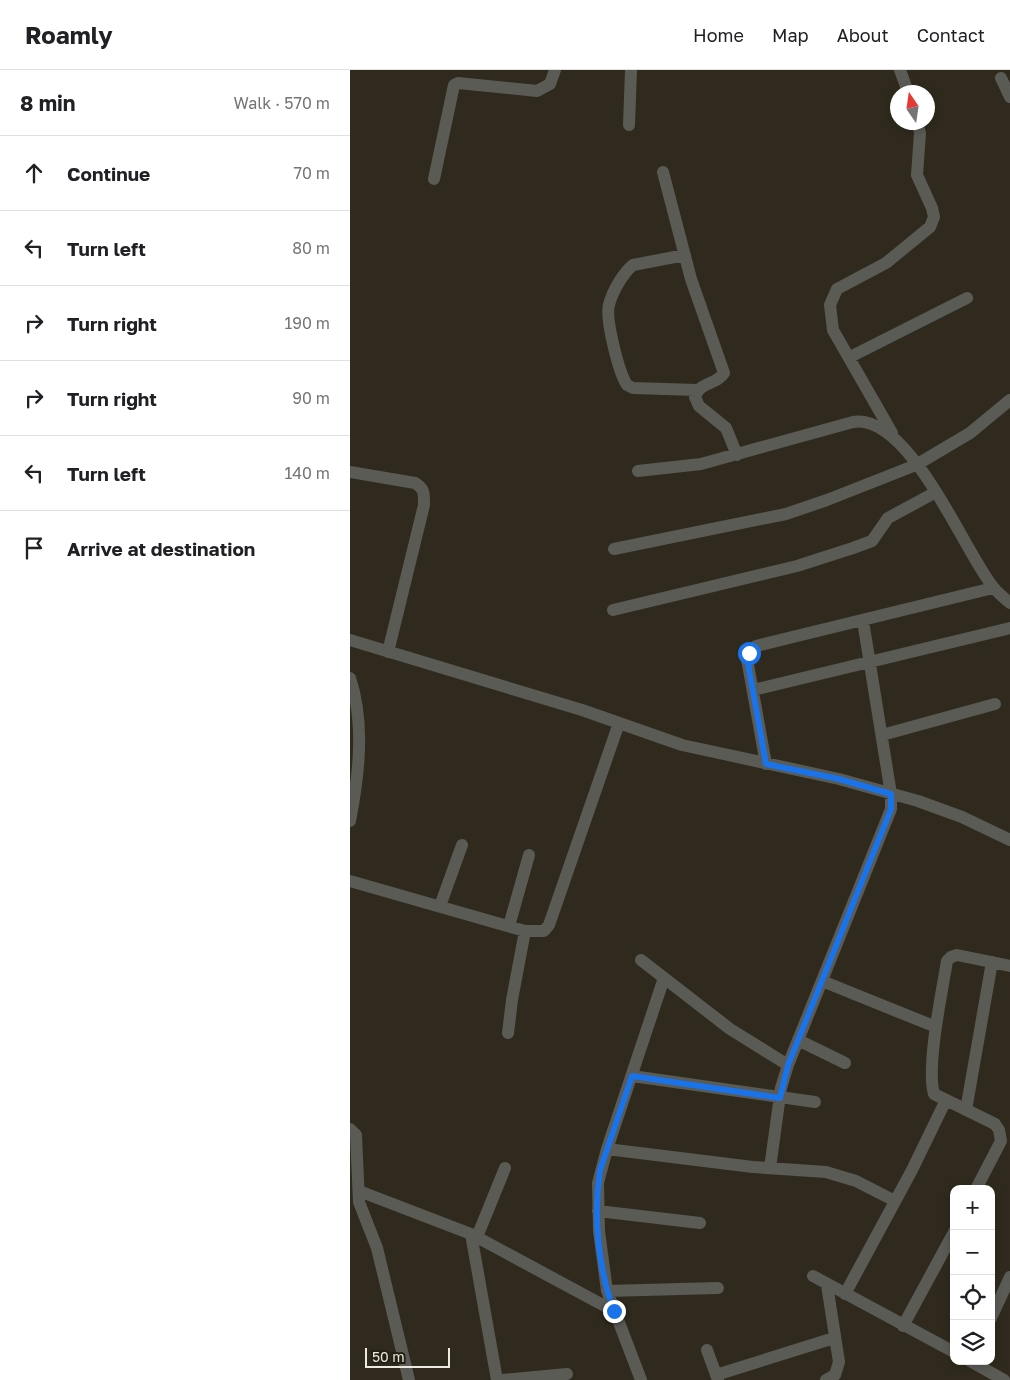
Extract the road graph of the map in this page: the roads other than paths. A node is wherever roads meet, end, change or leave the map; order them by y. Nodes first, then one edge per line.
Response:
1 (555, 70) edge
2 (631, 70) edge
3 (900, 70) edge
4 (1001, 78) dead end
5 (905, 85) edge
6 (1010, 97) edge
7 (629, 125) dead end
8 (919, 130) edge
9 (664, 172) dead end
10 (434, 179) dead end
11 (685, 255) junction
12 (967, 298) dead end
13 (850, 357) junction
14 (697, 390) junction
15 (1010, 400) edge
16 (894, 438) junction
17 (737, 455) junction
18 (916, 465) junction
19 (638, 470) dead end
20 (350, 472) edge
21 (936, 492) junction
22 (614, 549) dead end
23 (993, 588) junction
24 (1010, 602) edge
25 (613, 610) dead end
26 (863, 621) junction
27 (1010, 628) edge
28 (350, 640) edge
29 (388, 652) junction
30 (870, 661) junction
31 (350, 678) edge
32 (753, 690) junction
33 (995, 704) dead end
34 (619, 723) junction
35 (882, 735) junction
36 (766, 764) junction
37 (891, 794) junction
38 (350, 820) edge
39 (1010, 840) edge
40 (462, 845) dead end
41 (529, 855) dead end
42 (350, 881) edge
43 (440, 906) junction
44 (510, 926) junction
45 (525, 931) junction
46 (641, 960) dead end
47 (992, 962) junction
48 (1010, 966) edge
49 (664, 978) junction
50 (822, 981) junction
51 (936, 1027) junction
52 (508, 1033) dead end
53 (798, 1040) junction
54 (846, 1063) dead end
55 (788, 1065) junction
56 (632, 1076) junction
57 (780, 1098) junction
58 (946, 1100) junction
59 (815, 1102) dead end
60 (966, 1110) junction
61 (350, 1129) edge
62 (606, 1149) junction
63 (505, 1168) dead end
64 (770, 1168) junction
65 (978, 1185) edge
66 (358, 1191) junction
67 (895, 1201) junction
68 (598, 1211) junction
69 (700, 1223) dead end
70 (474, 1236) junction
71 (950, 1239) edge
72 (813, 1276) dead end
73 (1010, 1277) edge
74 (827, 1285) junction
75 (718, 1288) dead end
76 (607, 1291) junction
77 (845, 1294) junction
78 (995, 1309) edge
79 (614, 1311) junction
80 (903, 1326) junction
81 (834, 1338) junction
82 (707, 1350) dead end
83 (950, 1350) edge
84 (976, 1365) edge
85 (568, 1374) dead end
86 (717, 1378) edge
87 (409, 1380) edge
88 (497, 1380) edge
89 (502, 1380) edge
90 (641, 1380) edge
91 (826, 1380) edge
92 (1004, 1380) edge

1 - 10 street
2 - 7 street
3 - 5 street
4 - 6 street
8 - 13 street
9 - 11 street
11 - 14 street
11 - 14 street
12 - 13 street
13 - 16 street
14 - 17 street
15 - 18 street
16 - 17 street
16 - 18 street
17 - 19 street
18 - 21 street
18 - 22 street
20 - 29 street
21 - 23 street
21 - 25 street
23 - 24 street
23 - 26 street
26 - 30 street
26 - 32 street
27 - 30 street
28 - 29 street
29 - 34 street
30 - 32 street
30 - 35 street
31 - 38 street
32 - 36 street
33 - 35 street
34 - 36 street
34 - 45 street
35 - 37 street
36 - 37 street
37 - 39 street
37 - 50 street
40 - 43 street
41 - 44 street
42 - 43 street
43 - 44 street
44 - 45 street
45 - 52 street
46 - 49 street
47 - 48 street
47 - 51 street
47 - 60 street
49 - 55 street
49 - 56 street
50 - 51 street
50 - 53 street
51 - 58 street
53 - 54 street
53 - 55 street
55 - 57 street
56 - 57 street
56 - 62 street
57 - 59 street
57 - 64 street
58 - 60 street
58 - 67 street
60 - 65 street
61 - 66 street
62 - 64 street
62 - 68 street
63 - 70 street
64 - 67 street
66 - 70 street
66 - 87 street
67 - 77 street
68 - 69 street
68 - 76 street
70 - 79 street
70 - 88 street
71 - 80 street
72 - 74 street
73 - 78 street
74 - 77 street
74 - 81 street
75 - 76 street
76 - 79 street
77 - 80 street
79 - 90 street
80 - 83 street
81 - 86 street
81 - 91 street
82 - 86 street
84 - 92 street
85 - 89 street

